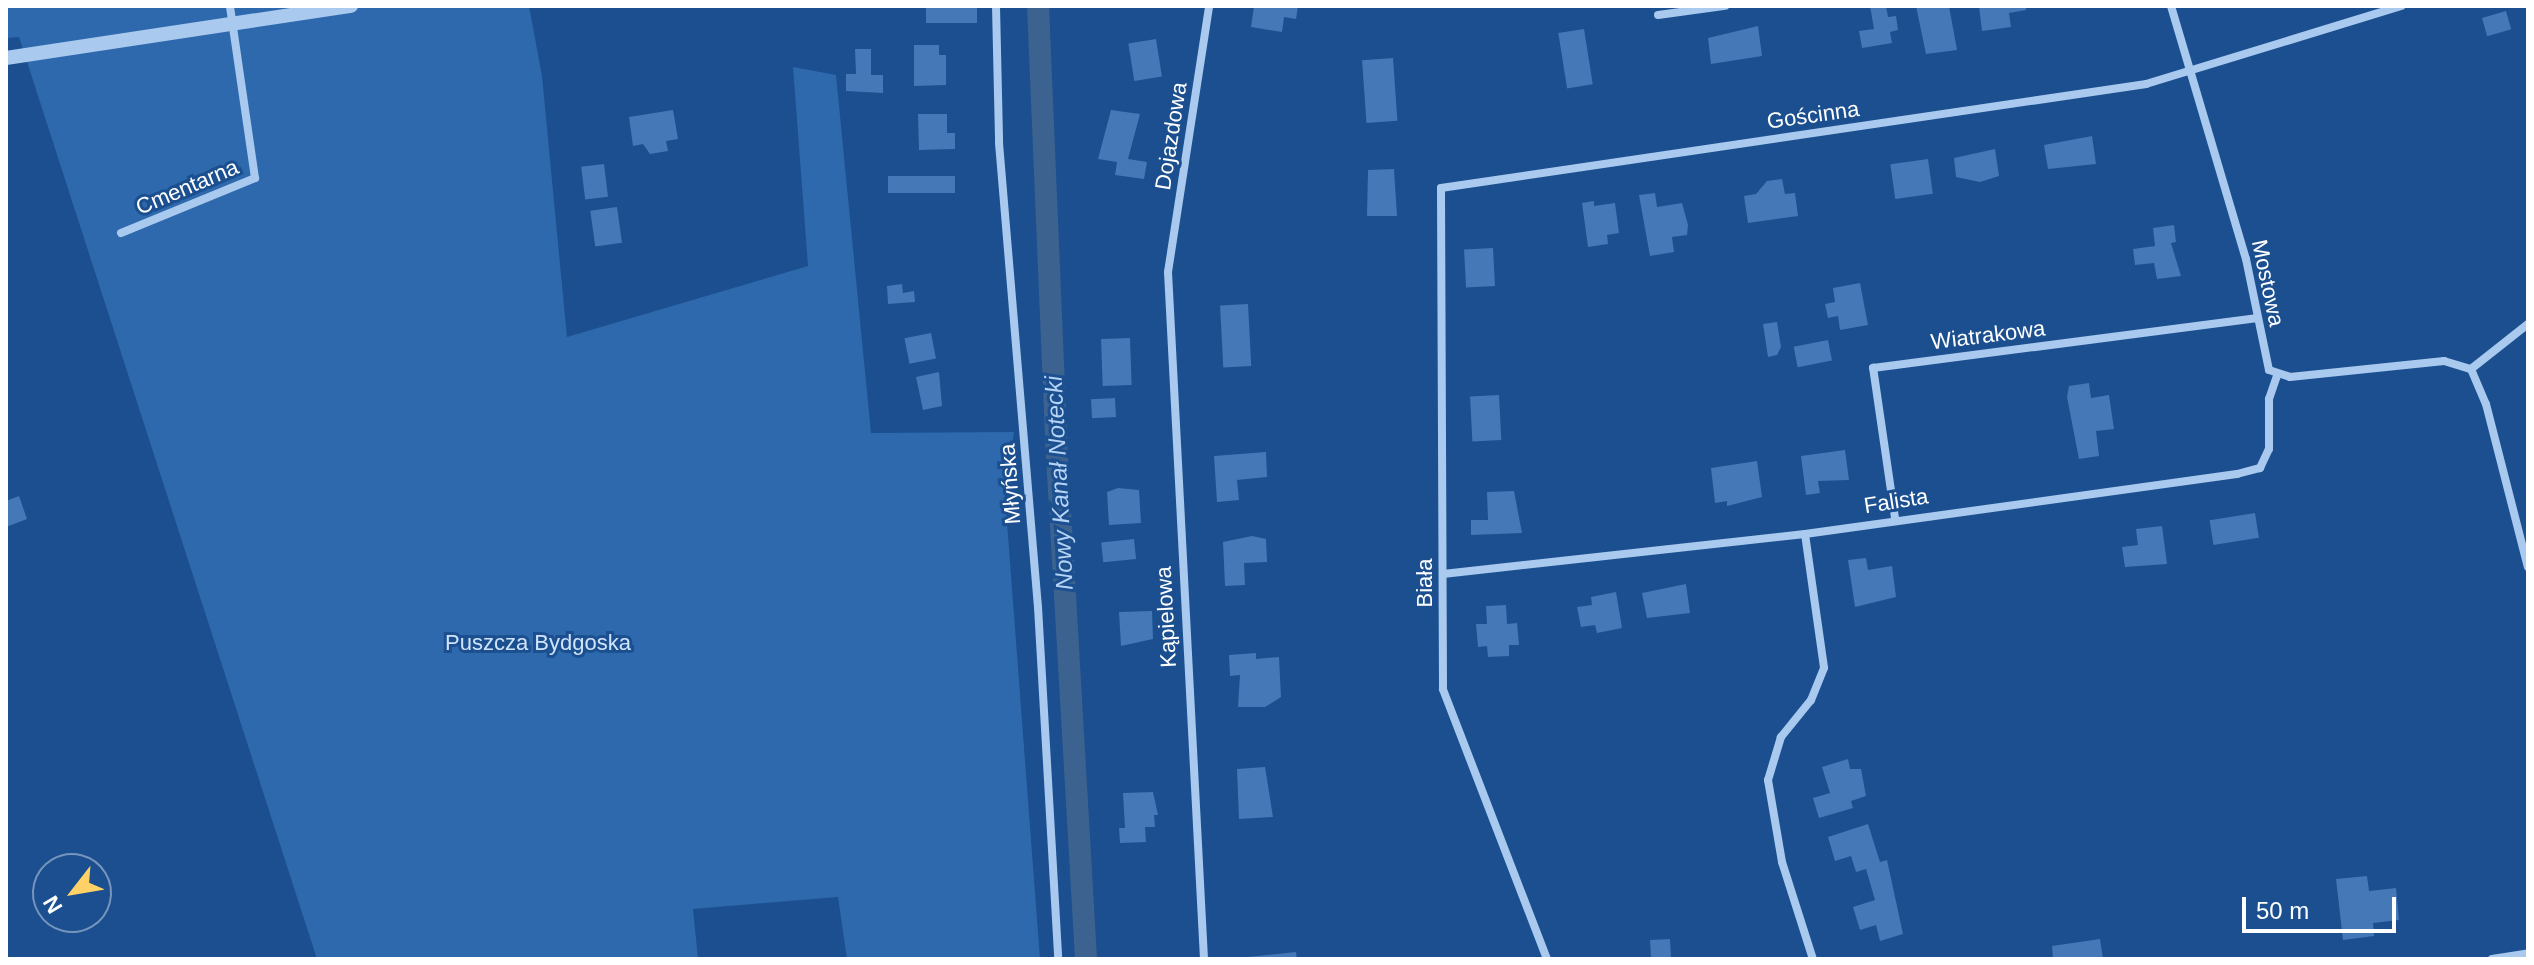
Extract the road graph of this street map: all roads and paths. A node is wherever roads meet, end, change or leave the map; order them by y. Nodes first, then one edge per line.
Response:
1 (230, 6) edge
2 (351, 6) edge
3 (996, 6) edge
4 (1209, 6) edge
5 (1725, 6) edge
6 (2171, 6) edge
7 (2401, 6) edge
8 (1658, 15) dead end
9 (235, 23) junction
10 (6, 58) edge
11 (2190, 74) junction
12 (1441, 188) joint
13 (121, 233) dead end
14 (1168, 272) joint
15 (2258, 318) junction
16 (2528, 324) edge
17 (2471, 369) junction
18 (2277, 376) junction
19 (2516, 515) junction
20 (2528, 516) edge
21 (1895, 518) junction
22 (1805, 534) junction
23 (2528, 567) edge
24 (1443, 574) junction
25 (2528, 953) edge
26 (1058, 959) edge
27 (1204, 959) edge
28 (1547, 959) edge
29 (1813, 959) edge
30 (2492, 959) edge

1 - 9 street
2 - 9 street
3 - 26 street, Młyńska
4 - 14 street, Dojazdowa
5 - 8 street
6 - 11 street, Mostowa
7 - 11 street, Gościnna
9 - 10 street
9 - 13 street, Cmentarna
11 - 12 street, Gościnna
11 - 15 street, Mostowa
12 - 24 street, Biała
14 - 27 street, Kąpielowa
15 - 18 street, Mostowa
15 - 21 street, Wiatrakowa
16 - 17 street
17 - 18 street
17 - 19 street
18 - 21 street, Falista
19 - 20 street
19 - 23 street
21 - 22 street, Falista
22 - 24 street, Falista
22 - 29 street
24 - 28 street, Biała
25 - 30 street

